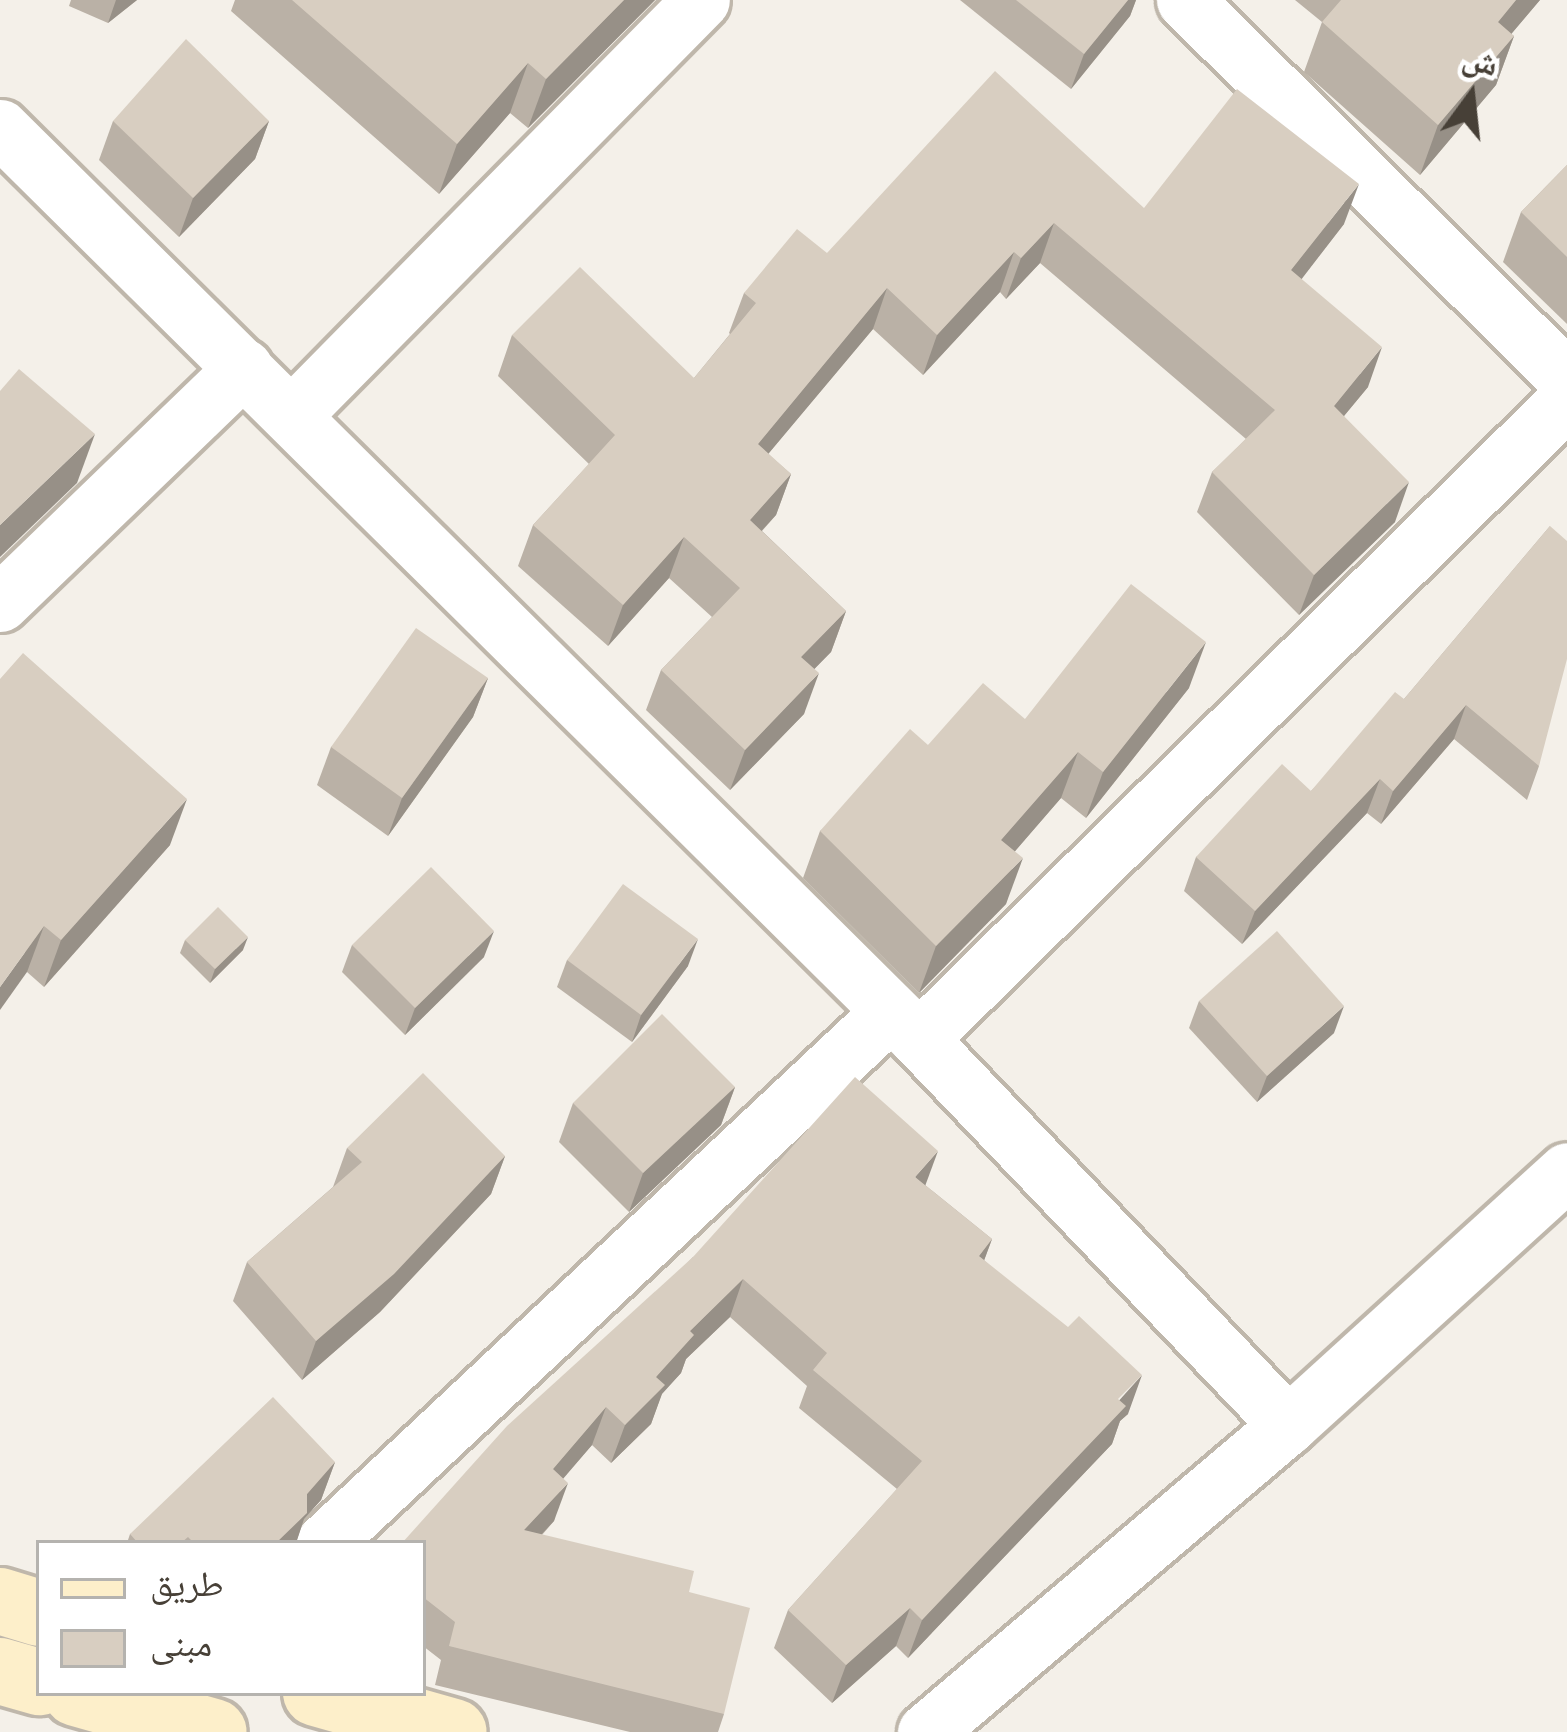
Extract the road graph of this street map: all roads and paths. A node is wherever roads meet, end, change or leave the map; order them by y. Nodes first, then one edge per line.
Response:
1 (701, 0) edge
2 (1185, 0) edge
3 (0, 128) edge
4 (244, 367) junction
5 (1567, 379) edge
6 (1567, 400) edge
7 (292, 414) junction
8 (0, 603) edge
9 (904, 1026) junction
10 (1567, 1171) edge
11 (1288, 1425) junction
12 (327, 1540) edge
13 (0, 1601) edge
14 (36, 1612) edge
15 (0, 1671) edge
16 (36, 1681) edge
17 (87, 1696) edge
18 (327, 1696) edge
19 (143, 1712) edge
20 (214, 1732) edge
21 (454, 1732) edge
22 (926, 1732) edge

1 - 7 street
2 - 5 street
3 - 4 street
4 - 7 street
4 - 8 street
6 - 9 street
7 - 9 street
9 - 11 street
9 - 12 street
10 - 11 street
11 - 22 street
13 - 14 street
15 - 16 street
17 - 19 street
18 - 21 street
19 - 20 street

